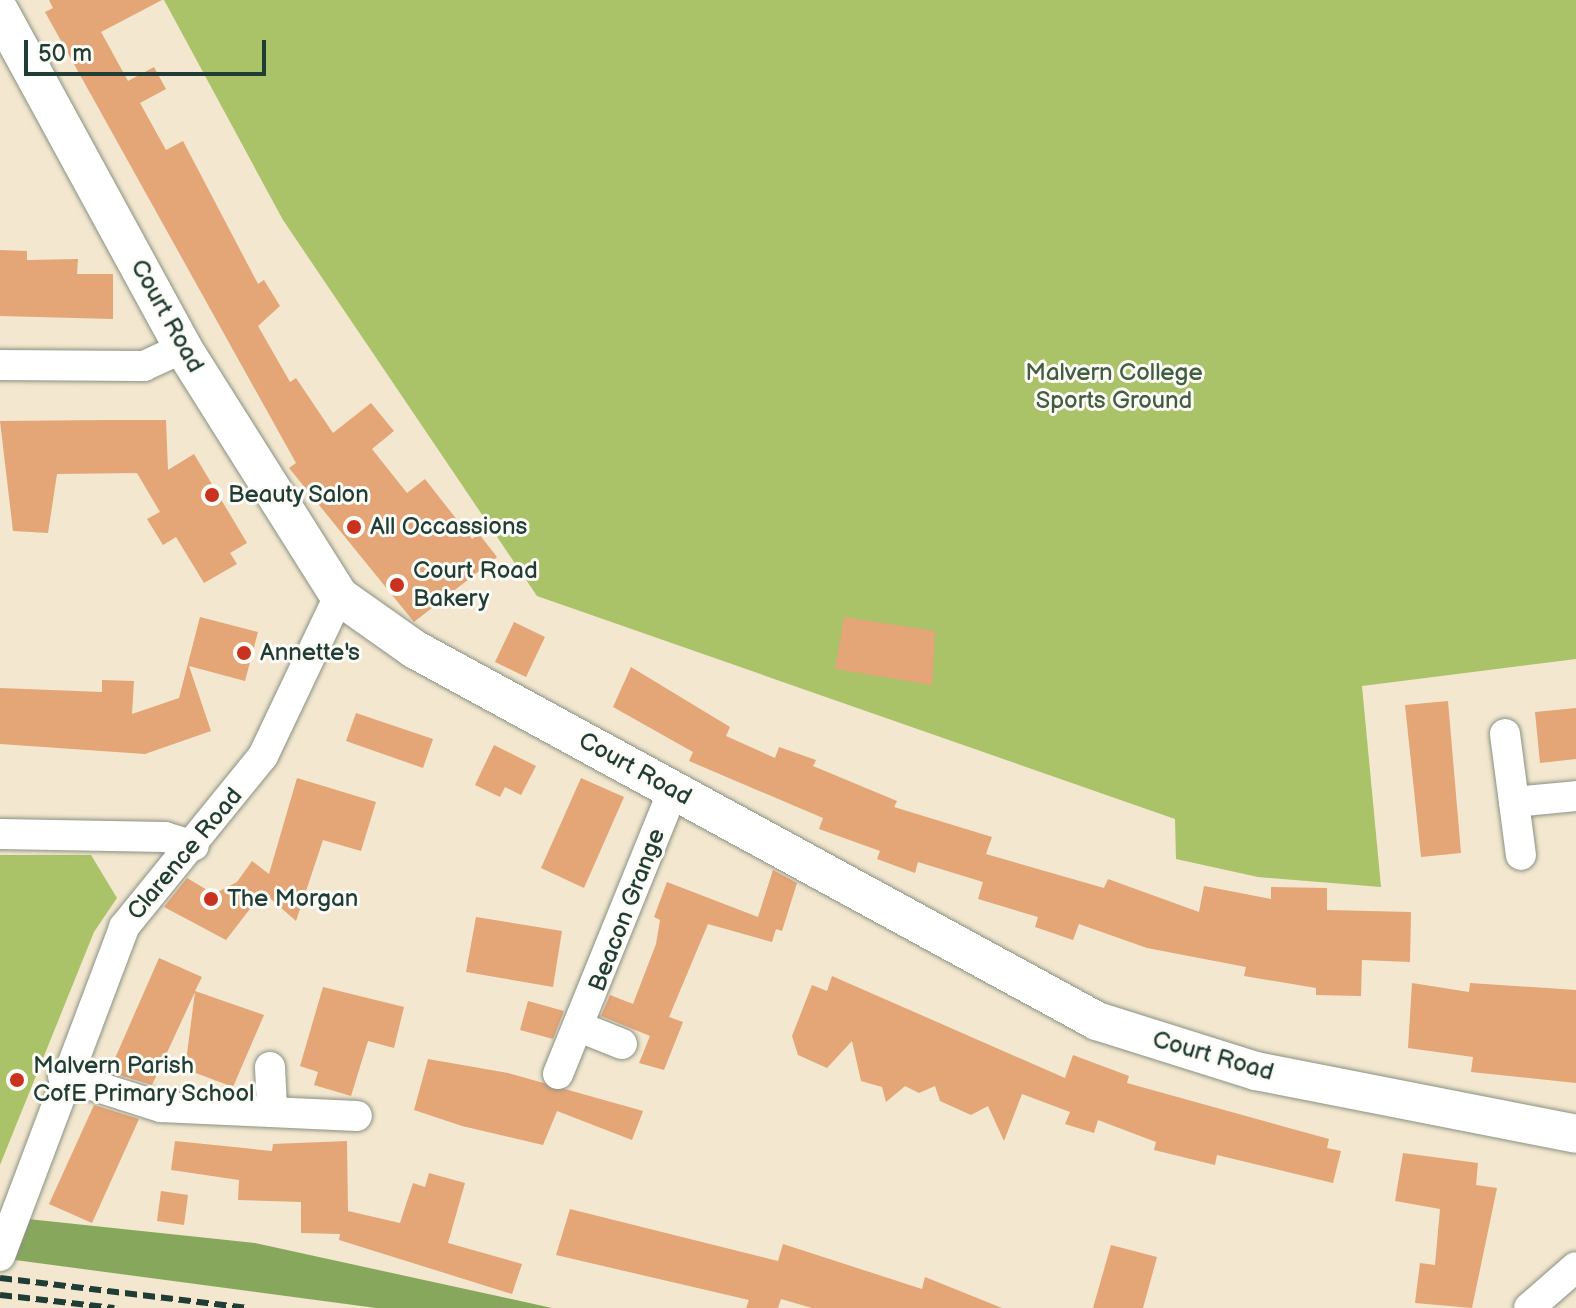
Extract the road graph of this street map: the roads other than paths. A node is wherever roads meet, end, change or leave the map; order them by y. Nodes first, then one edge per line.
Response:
1 (0, 12) edge
2 (183, 348) junction
3 (0, 365) edge
4 (339, 596) junction
5 (1505, 734) dead end
6 (673, 791) junction
7 (1576, 796) edge
8 (1514, 802) junction
9 (0, 834) edge
10 (194, 846) junction
11 (1521, 855) dead end
12 (582, 1028) junction
13 (622, 1044) dead end
14 (270, 1067) dead end
15 (558, 1074) dead end
16 (63, 1076) junction
17 (272, 1108) junction
18 (357, 1116) dead end
19 (1576, 1134) edge
20 (0, 1256) edge
21 (1576, 1267) edge
22 (1529, 1308) edge

1 - 2 street, Court Road
2 - 3 street
2 - 4 street, Court Road
4 - 6 street, Court Road
4 - 10 street, Clarence Road
5 - 8 street
6 - 12 street, Beacon Grange
6 - 19 street, Court Road
7 - 8 street
8 - 11 street
9 - 10 street
10 - 16 street, Clarence Road
12 - 13 street
12 - 15 street, Beacon Grange
14 - 17 street
16 - 17 street
16 - 20 street, Clarence Road
17 - 18 street
21 - 22 street

